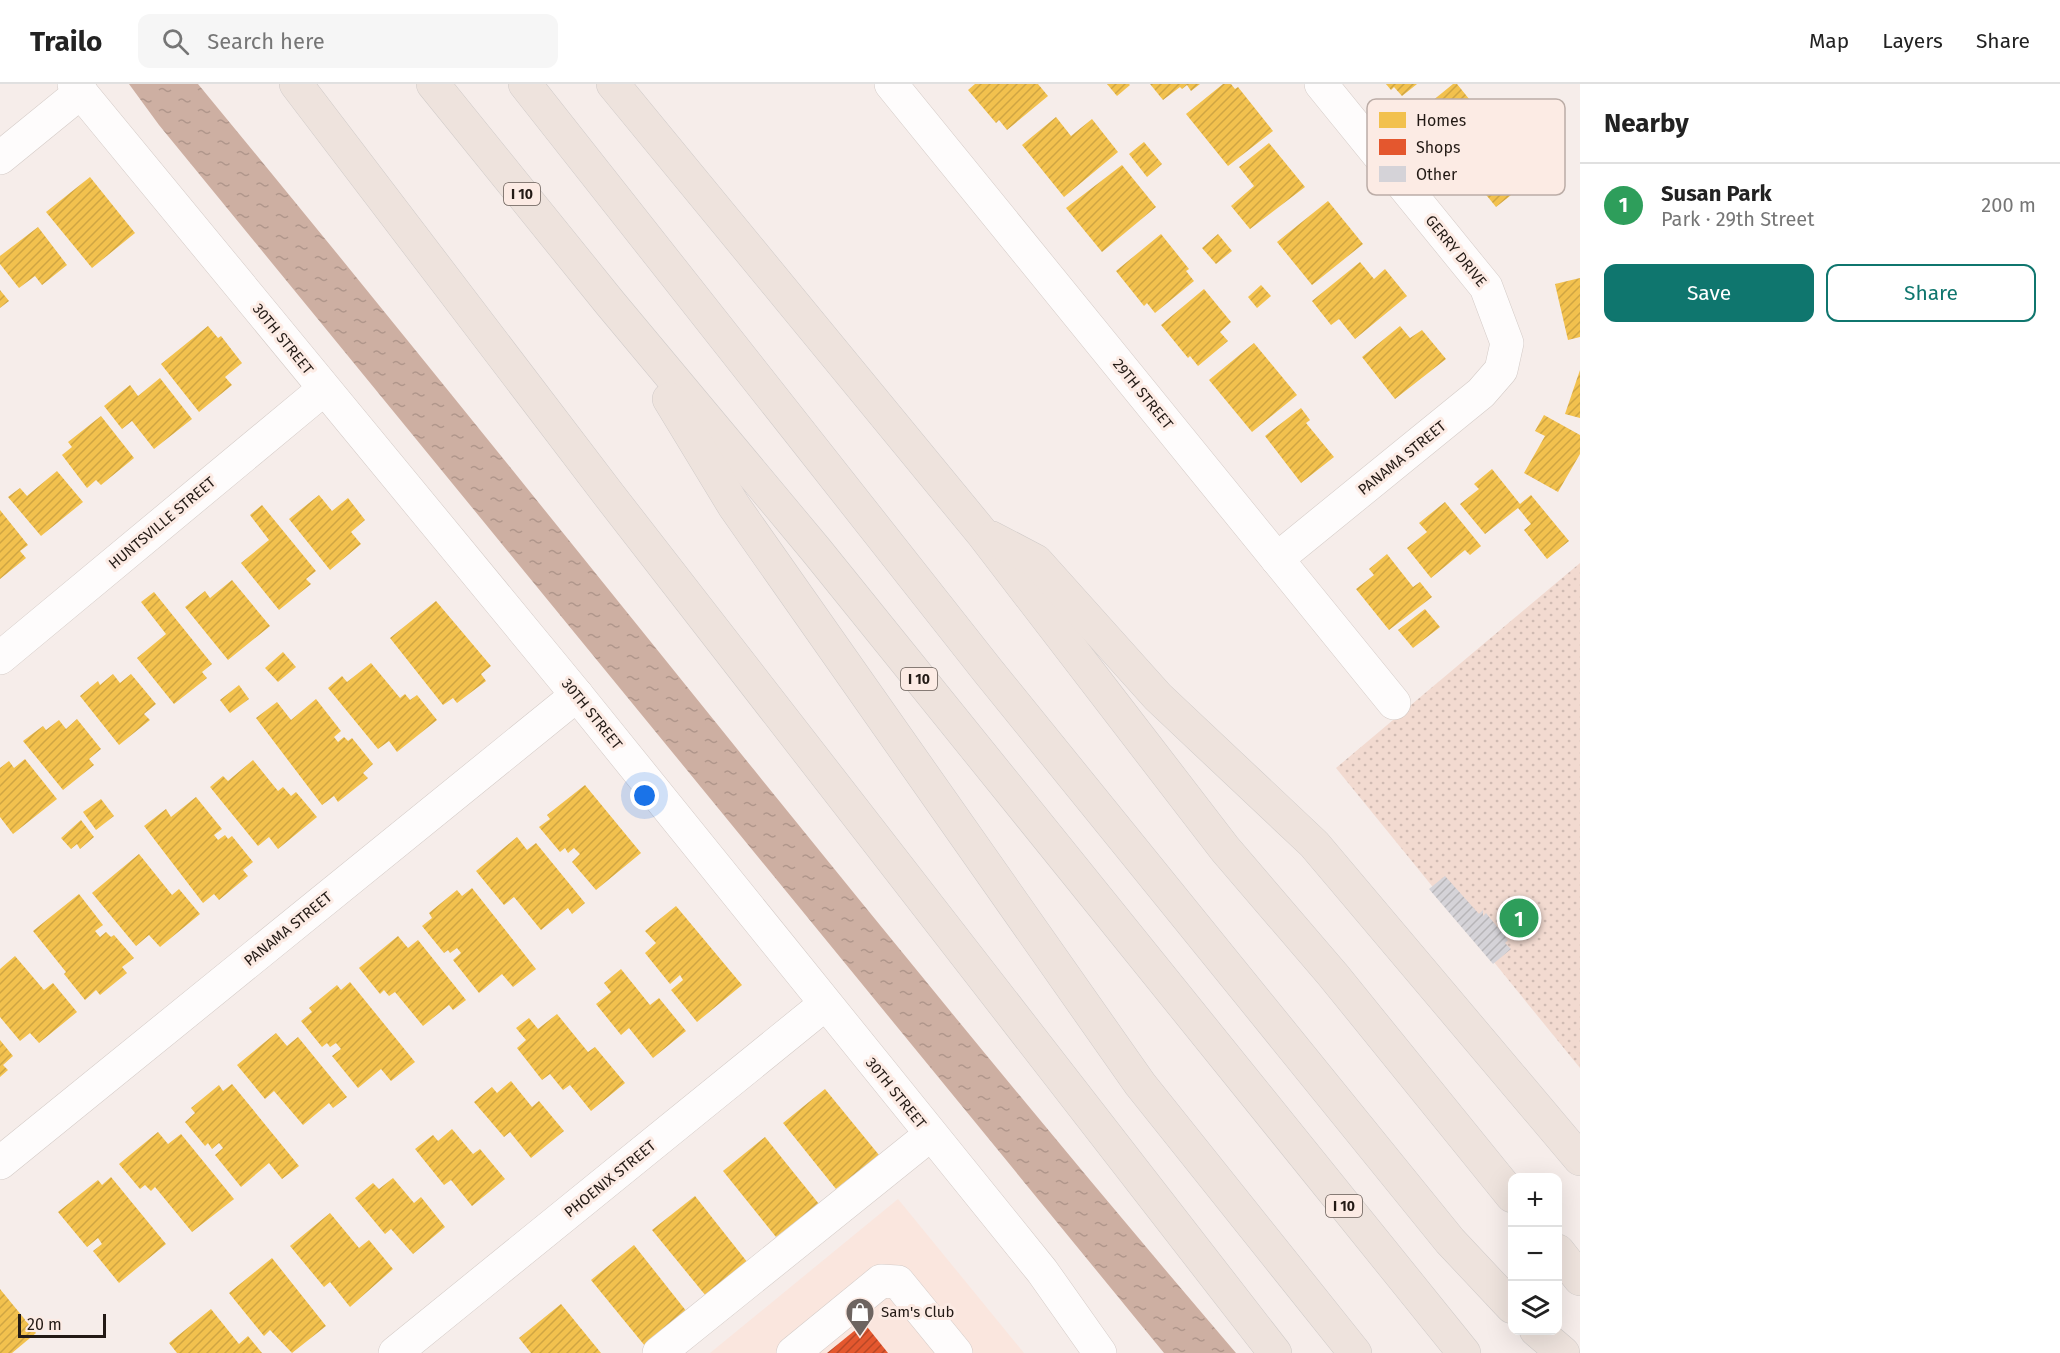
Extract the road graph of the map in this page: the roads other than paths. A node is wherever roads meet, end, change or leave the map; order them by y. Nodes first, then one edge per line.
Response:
1 (296, 84) edge
2 (433, 84) edge
3 (525, 84) edge
4 (613, 84) edge
5 (891, 84) edge
6 (1321, 84) edge
7 (77, 88) edge
8 (1367, 141) edge
9 (0, 158) edge
10 (1411, 195) edge
11 (610, 303) junction
12 (1508, 343) joint
13 (324, 389) junction
14 (982, 533) junction
15 (1277, 559) junction
16 (0, 658) edge
17 (577, 695) junction
18 (1394, 703) dead end
19 (824, 1005) junction
20 (930, 1135) junction
21 (1580, 1159) edge
22 (0, 1163) edge
23 (1508, 1191) edge
24 (1562, 1257) edge
25 (1580, 1279) edge
26 (1508, 1303) edge
27 (1542, 1335) edge
28 (395, 1353) edge
29 (659, 1353) edge
30 (793, 1353) edge
31 (956, 1353) edge
32 (1100, 1353) edge
33 (1275, 1353) edge
34 (1354, 1353) edge
35 (1464, 1353) edge
36 (1563, 1353) edge

1 - 33 highway
2 - 11 highway, I 10
3 - 26 highway
4 - 14 highway
5 - 15 street, 29TH STREET
6 - 8 street, GERRY DRIVE
7 - 9 street
7 - 13 street, 30TH STREET
10 - 12 street, GERRY DRIVE
11 - 34 highway
11 - 35 highway, I 10
12 - 15 street, PANAMA STREET
13 - 16 street, HUNTSVILLE STREET
13 - 17 street, 30TH STREET
14 - 21 highway
14 - 23 highway
15 - 18 street, 29TH STREET
17 - 19 street, 30TH STREET
17 - 22 street, PANAMA STREET
19 - 20 street, 30TH STREET
19 - 28 street, PHOENIX STREET
20 - 29 street
20 - 32 street, 30TH STREET
24 - 25 highway
27 - 36 highway
30 - 31 street

